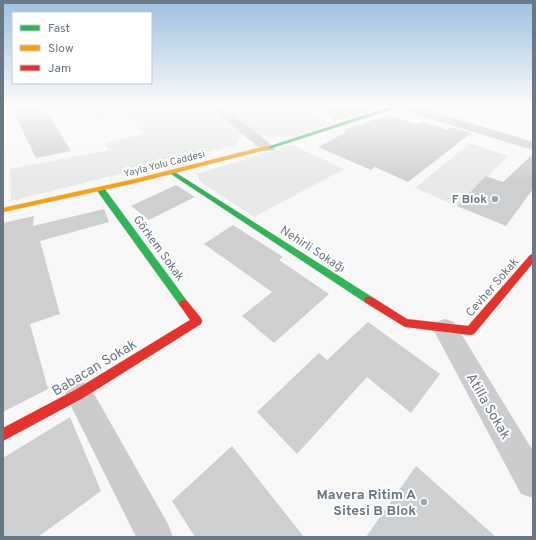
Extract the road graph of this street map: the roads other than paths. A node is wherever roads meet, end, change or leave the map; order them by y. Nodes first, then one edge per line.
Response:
1 (247, 132) edge
2 (319, 132) edge
3 (487, 132) edge
4 (533, 146) edge
5 (268, 148) junction
6 (173, 173) junction
7 (101, 190) junction
8 (3, 210) edge
9 (533, 257) edge
10 (197, 321) joint
11 (445, 329) junction
12 (79, 394) junction
13 (3, 435) edge
14 (533, 482) edge
15 (155, 537) edge

1 - 5 street
2 - 5 street, Yayla Yolu Caddesi
3 - 4 street
5 - 6 street, Yayla Yolu Caddesi
6 - 7 street, Yayla Yolu Caddesi
6 - 11 street, Nehirli Sokağı
7 - 8 street, Yayla Yolu Caddesi
7 - 10 street, Görkem Sokak
9 - 11 street, Cevher Sokak
10 - 12 street, Babacan Sokak
11 - 14 street, Atilla Sokak
12 - 13 street, Babacan Sokak
12 - 15 street

